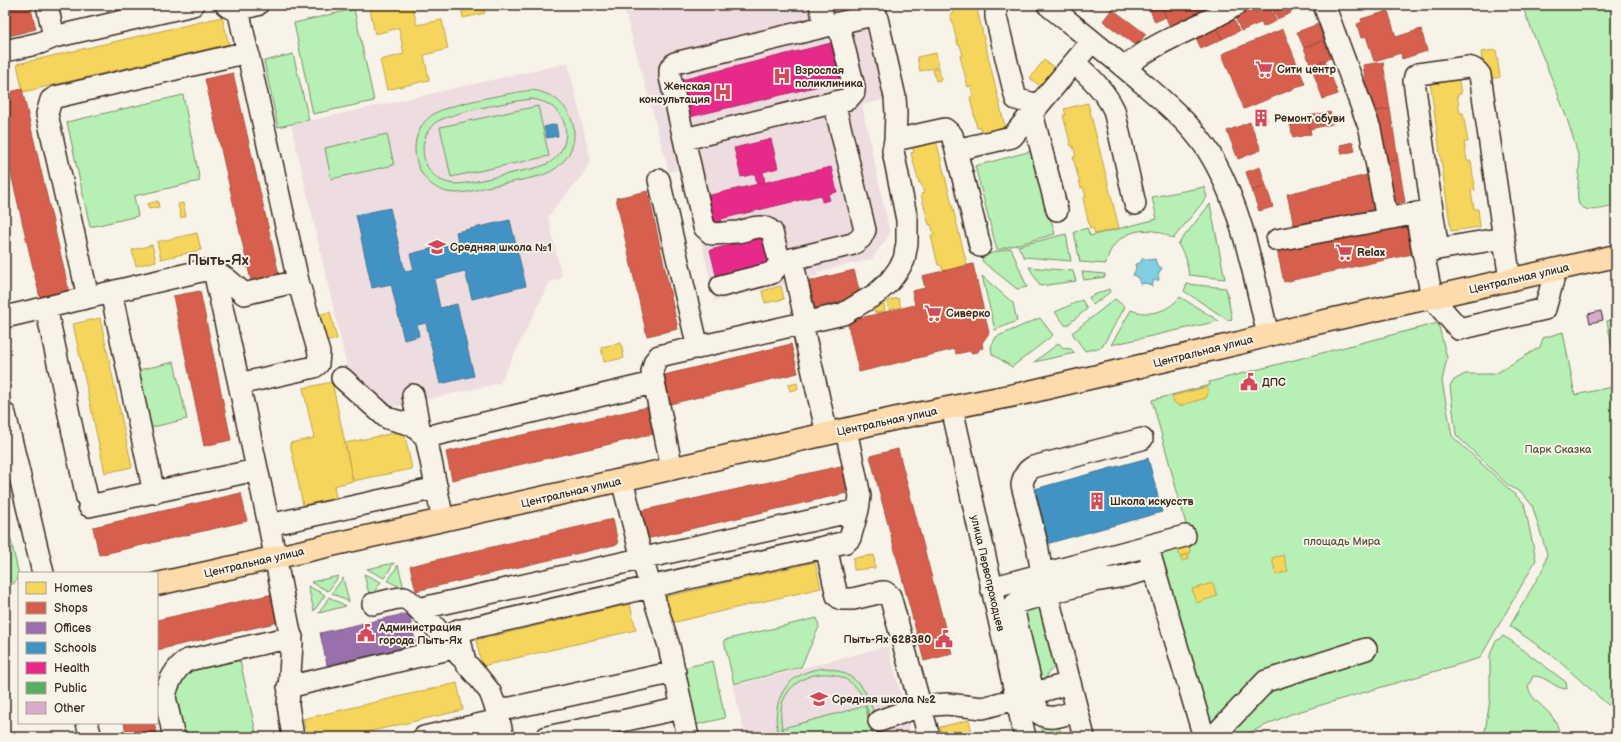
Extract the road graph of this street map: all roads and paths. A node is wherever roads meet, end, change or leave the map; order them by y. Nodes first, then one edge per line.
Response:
1 (47, 5) edge
2 (193, 5) edge
3 (820, 5) edge
4 (996, 5) edge
5 (1048, 5) edge
6 (1324, 5) edge
7 (240, 6) edge
8 (1233, 6) edge
9 (158, 9) edge
10 (875, 9) edge
11 (832, 25) junction
12 (54, 37) junction
13 (1092, 41) junction
14 (5, 51) edge
15 (248, 52) junction
16 (1074, 63) junction
17 (1125, 67) junction
18 (834, 102) junction
19 (1028, 122) junction
20 (685, 139) junction
21 (895, 140) junction
22 (956, 150) junction
23 (659, 180) dead end
24 (1135, 204) dead end
25 (1056, 210) dead end
26 (1424, 212) junction
27 (1387, 218) junction
28 (1504, 238) junction
29 (1277, 240) dead end
30 (980, 246) dead end
31 (1430, 250) junction
32 (1616, 256) edge
33 (786, 260) junction
34 (1556, 269) junction
35 (214, 271) junction
36 (1510, 280) junction
37 (298, 281) junction
38 (721, 286) dead end
39 (111, 292) junction
40 (244, 294) junction
41 (88, 297) junction
42 (1432, 298) junction
43 (220, 300) junction
44 (46, 307) junction
45 (5, 317) edge
46 (804, 324) junction
47 (1268, 335) junction
48 (698, 348) junction
49 (342, 378) dead end
50 (654, 383) junction
51 (239, 384) junction
52 (412, 395) dead end
53 (952, 408) junction
54 (5, 414) edge
55 (836, 432) junction
56 (423, 434) junction
57 (1142, 439) dead end
58 (672, 469) junction
59 (256, 470) junction
60 (622, 480) junction
61 (437, 488) junction
62 (154, 493) junction
63 (858, 510) junction
64 (443, 520) junction
65 (269, 525) junction
66 (1185, 536) dead end
67 (826, 547) junction
68 (276, 557) junction
69 (642, 559) junction
70 (43, 572) edge
71 (158, 584) edge
72 (1045, 584) junction
73 (650, 588) junction
74 (991, 588) junction
75 (452, 602) junction
76 (373, 604) dead end
77 (418, 610) junction
78 (292, 637) junction
79 (459, 647) junction
80 (1366, 649) dead end
81 (674, 672) junction
82 (1070, 683) junction
83 (288, 687) junction
84 (1025, 696) junction
85 (920, 706) junction
86 (682, 708) junction
87 (1077, 711) junction
88 (879, 721) dead end
89 (500, 722) edge
90 (87, 724) edge
91 (90, 737) edge
92 (174, 737) edge
93 (293, 737) edge
94 (424, 737) edge
95 (547, 737) edge
96 (688, 737) edge
97 (929, 737) edge
98 (1026, 737) edge
99 (1084, 737) edge
100 (1204, 737) edge
101 (1213, 737) edge

1 - 12 street
2 - 9 street
3 - 11 street
4 - 19 street
5 - 13 street
6 - 27 street
7 - 15 street
8 - 17 street
9 - 12 street
10 - 11 street
10 - 21 street
11 - 18 street
11 - 20 street
12 - 14 street
13 - 16 street
13 - 17 street
15 - 37 street
15 - 41 street
16 - 19 street
16 - 24 street
17 - 47 street
18 - 20 street
18 - 33 street
19 - 22 street
19 - 25 street
20 - 33 street
21 - 22 street
21 - 46 street
22 - 30 street
23 - 48 street
26 - 27 street
26 - 28 street
26 - 31 street
27 - 29 street
28 - 31 street
28 - 36 street
31 - 42 street
32 - 34 main road, Центральная улица
33 - 38 street
33 - 46 street
34 - 36 main road, Центральная улица
34 - 42 street
35 - 39 street
35 - 40 street
35 - 43 street
36 - 42 main road, Центральная улица
37 - 40 street
37 - 51 street
39 - 41 street
39 - 62 street
40 - 43 street
41 - 44 street
42 - 47 main road, Центральная улица
43 - 51 street
44 - 45 street
44 - 62 street
46 - 48 street
46 - 55 street
47 - 53 main road, Центральная улица
48 - 50 street
49 - 56 street
50 - 56 street
50 - 58 street
51 - 59 street
52 - 56 street
53 - 55 main road, Центральная улица
53 - 74 street, улица Первопроходцев
54 - 70 street
55 - 58 main road, Центральная улица
55 - 63 street
56 - 61 street
57 - 72 street
58 - 60 main road, Центральная улица
59 - 62 street
59 - 65 street
60 - 64 main road, Центральная улица
60 - 69 street
61 - 64 street
61 - 65 street
63 - 67 street
63 - 69 street
64 - 68 main road, Центральная улица
65 - 68 street
66 - 72 street
67 - 73 street
67 - 85 street
68 - 71 main road, Центральная улица
68 - 78 street
69 - 73 street
69 - 75 street
72 - 74 street
72 - 82 street
72 - 84 street
72 - 100 street
73 - 79 street
73 - 81 street
74 - 84 street, улица Первопроходцев
75 - 77 street
75 - 79 street
76 - 77 street
77 - 79 street
78 - 83 street
78 - 92 street
79 - 83 street
79 - 89 street
80 - 101 street
81 - 86 street
81 - 89 street
82 - 84 street
82 - 87 street
83 - 93 street
84 - 85 street
84 - 87 street
84 - 98 street, улица Первопроходцев
85 - 88 street
85 - 97 street
86 - 95 street
86 - 96 street
87 - 99 street
89 - 94 street
90 - 91 street

